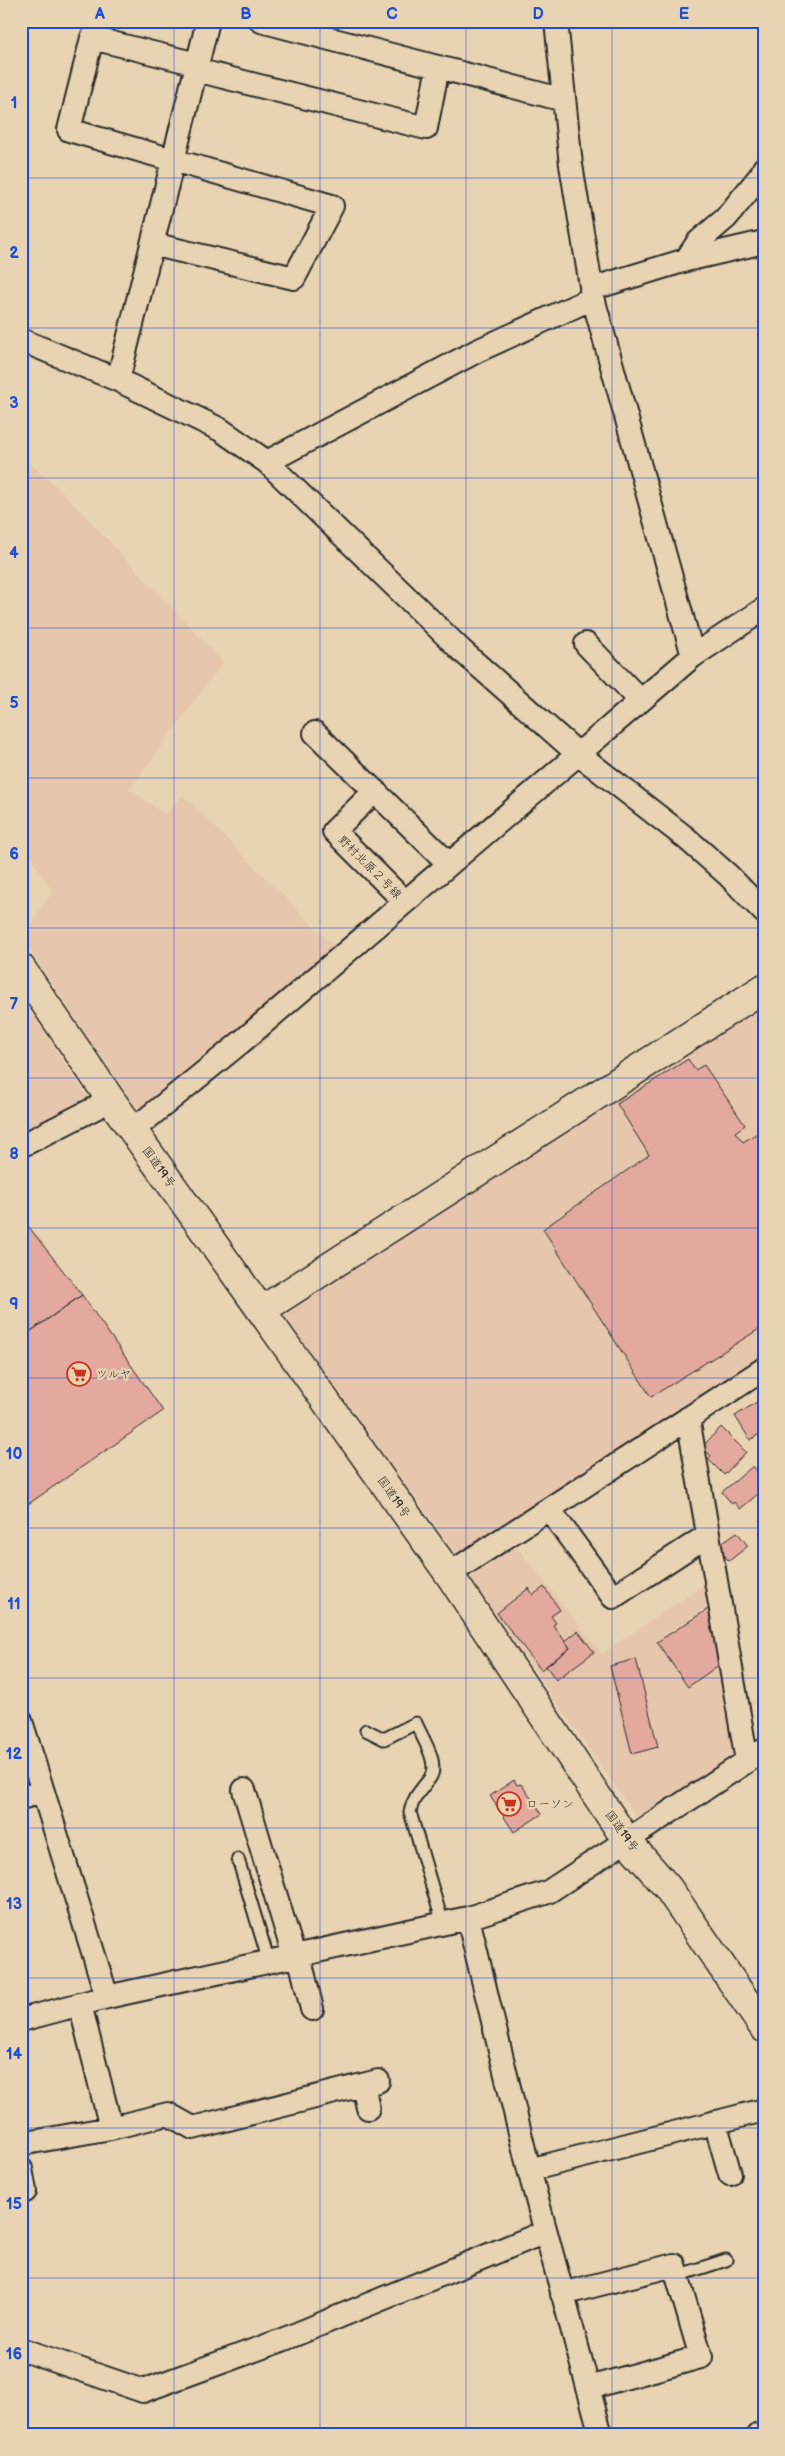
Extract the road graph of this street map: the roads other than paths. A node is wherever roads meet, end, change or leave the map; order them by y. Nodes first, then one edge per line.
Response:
1 (208, 21) edge
2 (261, 21) edge
3 (556, 21) edge
4 (197, 67) junction
5 (438, 67) junction
6 (564, 100) junction
7 (174, 160) junction
8 (764, 168) edge
9 (764, 242) edge
10 (152, 244) junction
11 (686, 260) junction
12 (592, 293) junction
13 (21, 340) edge
14 (118, 380) junction
15 (267, 462) junction
16 (764, 608) edge
17 (586, 644) dead end
18 (692, 656) junction
19 (640, 700) junction
20 (315, 733) dead end
21 (577, 753) junction
22 (375, 791) junction
23 (448, 863) junction
24 (404, 902) junction
25 (764, 912) edge
26 (21, 968) edge
27 (764, 988) edge
28 (111, 1100) junction
29 (133, 1130) junction
30 (21, 1146) edge
31 (262, 1310) junction
32 (764, 1369) edge
33 (688, 1418) junction
34 (549, 1509) junction
35 (708, 1535) junction
36 (449, 1574) junction
37 (21, 1721) edge
38 (366, 1730) dead end
39 (755, 1756) edge
40 (26, 1758) edge
41 (244, 1790) dead end
42 (32, 1795) edge
43 (627, 1841) junction
44 (238, 1859) dead end
45 (468, 1918) junction
46 (443, 1924) junction
47 (296, 1956) junction
48 (269, 1962) junction
49 (107, 1997) junction
50 (80, 2004) junction
51 (311, 2010) dead end
52 (21, 2020) edge
53 (764, 2028) edge
54 (368, 2108) dead end
55 (764, 2110) edge
56 (715, 2122) junction
57 (111, 2128) junction
58 (21, 2144) edge
59 (529, 2170) junction
60 (730, 2174) dead end
61 (545, 2232) junction
62 (726, 2260) dead end
63 (677, 2276) junction
64 (562, 2294) junction
65 (21, 2349) edge
66 (588, 2388) junction
67 (764, 2434) edge
68 (601, 2435) edge
69 (759, 2435) edge

1 - 4 street
2 - 5 street
3 - 6 street
4 - 5 street
4 - 7 street
4 - 7 street
5 - 6 street
6 - 12 street
7 - 10 street
7 - 10 street
8 - 11 street
9 - 11 street
10 - 14 street
11 - 12 street
12 - 15 street
12 - 18 street
13 - 14 street
14 - 15 street
15 - 21 street
16 - 18 street
17 - 19 street
18 - 19 street
19 - 21 street
20 - 22 street
21 - 23 street
21 - 25 street
22 - 23 street
22 - 24 street, 野村北原２号線
23 - 24 street
24 - 29 street
26 - 28 main road, 国道19号
27 - 31 main road
28 - 29 main road, 国道19号
28 - 30 street
29 - 31 main road, 国道19号
31 - 36 main road, 国道19号
32 - 33 street
33 - 34 street
33 - 35 street
34 - 35 street
34 - 36 street
35 - 39 street
36 - 43 main road, 国道19号
37 - 40 street
38 - 46 lane
39 - 43 street
40 - 42 street
41 - 47 street
42 - 49 street
43 - 45 street
43 - 53 main road, 国道19号
44 - 48 lane
45 - 46 street
45 - 59 street
46 - 47 street
47 - 48 street
47 - 51 street
48 - 49 street
49 - 50 street
50 - 52 street
50 - 57 street
54 - 57 street
55 - 56 street
56 - 59 street
56 - 60 street
57 - 58 street
59 - 61 street
61 - 64 street
61 - 65 street
62 - 63 lane
63 - 64 street
63 - 66 street
64 - 66 street
66 - 68 street
67 - 69 street

